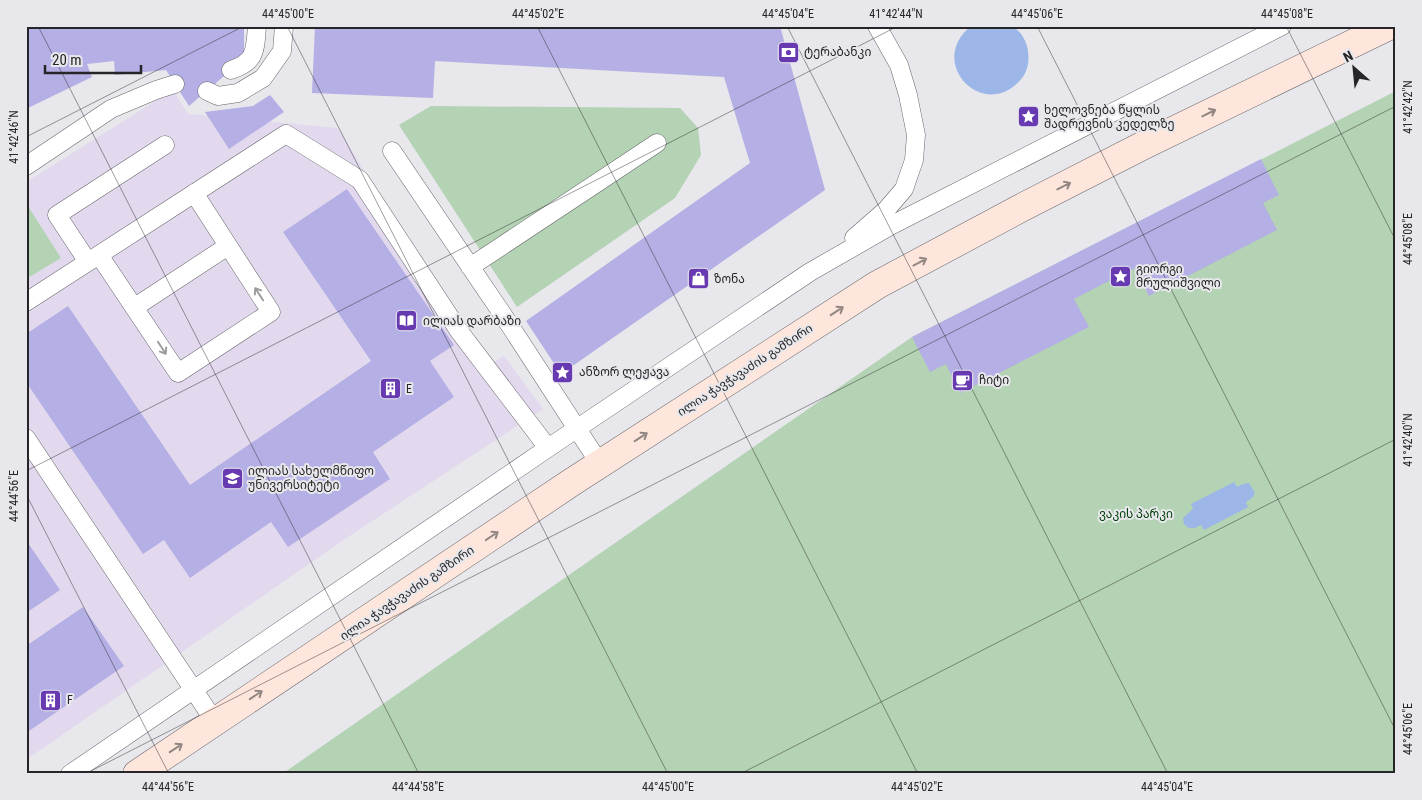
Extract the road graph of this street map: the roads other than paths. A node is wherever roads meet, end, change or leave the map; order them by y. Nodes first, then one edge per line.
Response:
1 (257, 26) edge
2 (284, 26) edge
3 (877, 26) edge
4 (1282, 26) edge
5 (1389, 26) edge
6 (231, 70) dead end
7 (175, 84) dead end
8 (207, 91) dead end
9 (657, 143) dead end
10 (165, 145) dead end
11 (392, 151) dead end
12 (26, 166) edge
13 (194, 193) junction
14 (228, 246) junction
15 (93, 259) junction
16 (470, 267) junction
17 (810, 272) junction
18 (26, 302) edge
19 (135, 307) junction
20 (578, 428) junction
21 (26, 438) edge
22 (548, 448) junction
23 (600, 464) junction
24 (193, 691) junction
25 (215, 722) junction
26 (70, 774) edge
27 (137, 774) edge

1 - 6 lane
2 - 8 lane
3 - 17 lane
4 - 17 lane
23 -> 5 main road, ილია ჭავჭავაძის გამზირი
7 - 12 lane
9 - 16 lane
10 - 15 lane
11 - 16 lane
13 - 14 lane
13 - 15 lane
13 - 22 lane
14 - 19 lane
19 -> 14 lane
15 - 18 lane
15 - 19 lane
16 - 20 lane
17 - 20 lane
20 - 22 lane
20 - 23 lane
21 - 24 lane
22 - 24 lane
25 -> 23 main road, ილია ჭავჭავაძის გამზირი
24 - 25 lane
24 - 26 lane
27 -> 25 main road, ილია ჭავჭავაძის გამზირი

